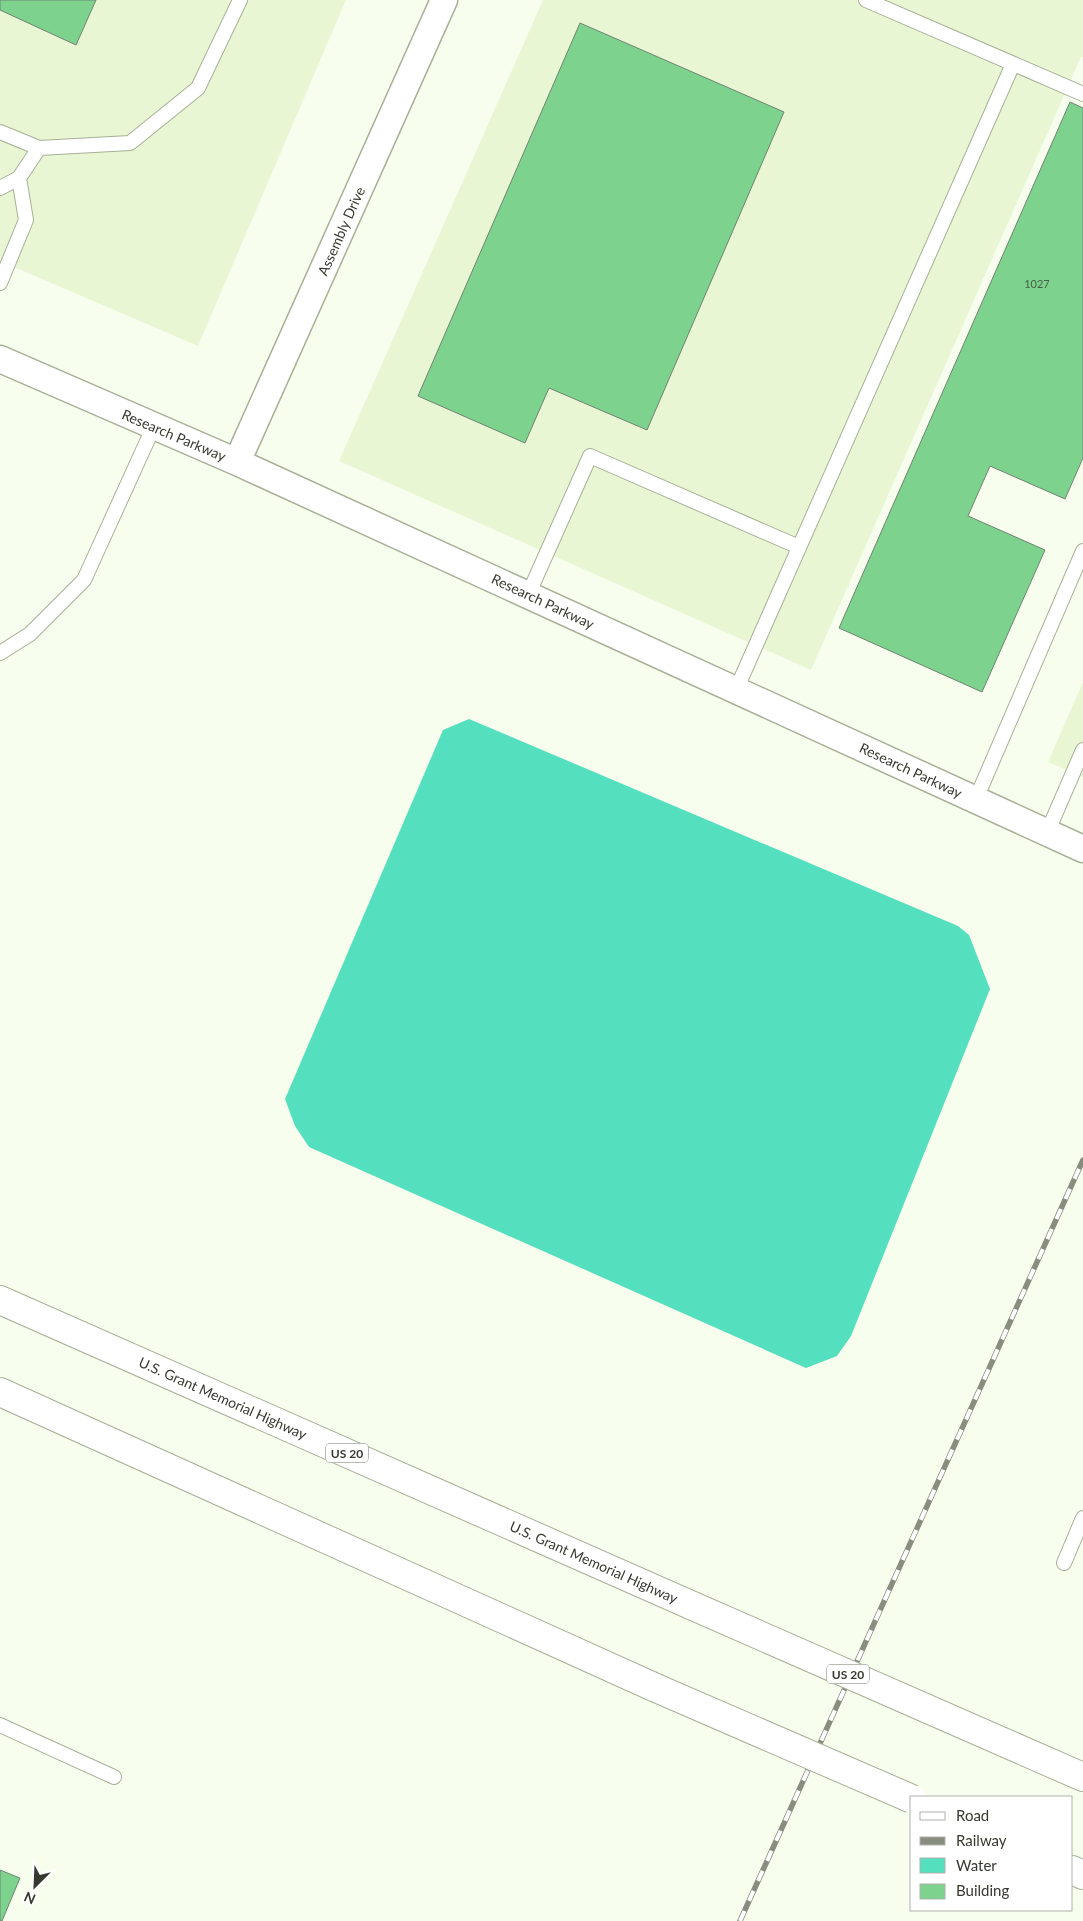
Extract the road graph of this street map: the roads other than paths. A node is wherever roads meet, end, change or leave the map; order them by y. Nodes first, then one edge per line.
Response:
1 (240, 0) edge
2 (444, 0) edge
3 (866, 0) edge
4 (1013, 64) junction
5 (1083, 94) edge
6 (0, 132) edge
7 (39, 148) junction
8 (19, 178) junction
9 (0, 188) edge
10 (0, 283) edge
11 (0, 359) edge
12 (154, 426) junction
13 (237, 462) junction
14 (799, 547) junction
15 (1083, 552) edge
16 (528, 595) junction
17 (0, 653) edge
18 (736, 690) junction
19 (1083, 750) edge
20 (976, 800) junction
21 (1048, 833) junction
22 (1083, 849) edge
23 (0, 1300) edge
24 (0, 1392) edge
25 (1083, 1518) edge
26 (1064, 1563) dead end
27 (0, 1725) edge
28 (114, 1777) dead end
29 (1083, 1777) edge
30 (910, 1798) edge

1 - 7 lane
2 - 13 street, Assembly Drive
3 - 4 lane
4 - 5 lane
4 - 14 lane
6 - 7 lane
7 - 8 lane
8 - 9 lane
8 - 10 lane
11 - 12 street, Research Parkway
12 - 13 street, Research Parkway
12 - 17 lane
13 - 16 street, Research Parkway
14 - 16 lane
14 - 18 lane
15 - 20 lane
16 - 18 street, Research Parkway
18 - 20 street, Research Parkway
19 - 21 lane
20 - 21 street, Research Parkway
21 - 22 street, Research Parkway
23 - 29 highway, U.S. Grant Memorial Highway / US 20, bridge
24 - 30 highway, bridge
25 - 26 lane
27 - 28 lane

